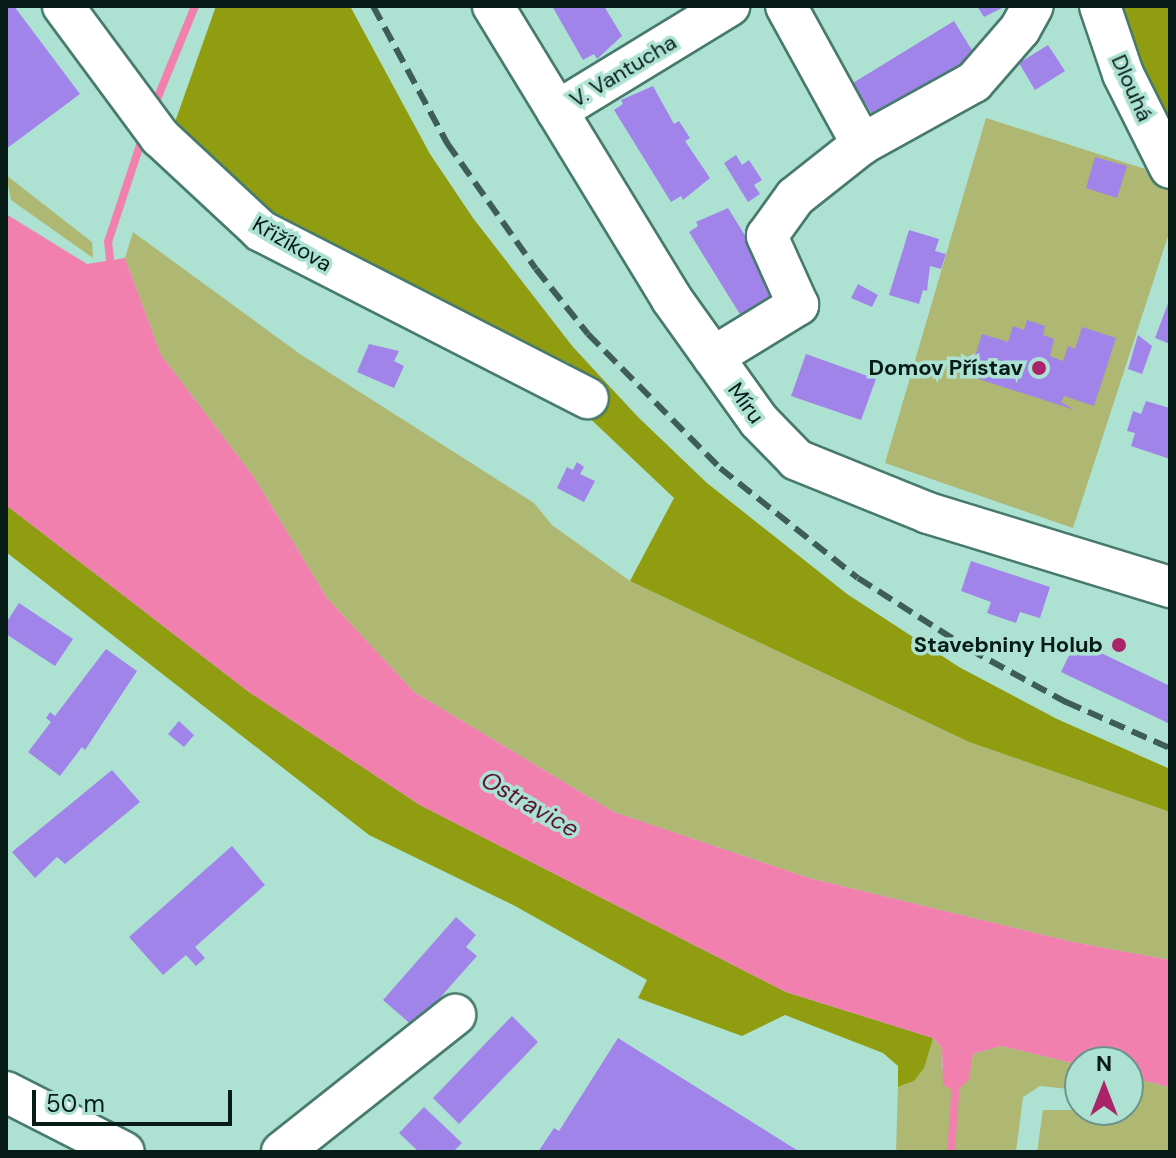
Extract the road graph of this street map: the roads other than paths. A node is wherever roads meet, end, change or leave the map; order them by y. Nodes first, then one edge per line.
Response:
1 (63, 6) edge
2 (493, 6) edge
3 (729, 6) edge
4 (786, 6) edge
5 (1033, 6) edge
6 (1100, 6) edge
7 (557, 111) junction
8 (862, 144) junction
9 (1170, 168) edge
10 (713, 357) junction
11 (588, 398) dead end
12 (1170, 587) edge
13 (455, 1015) dead end
14 (6, 1092) edge
15 (124, 1152) edge
16 (282, 1152) edge

1 - 11 street, Křižíkova
2 - 7 street, Míru
3 - 7 street, V. Vantucha
4 - 8 street
5 - 8 street
6 - 9 street, Dlouhá
7 - 10 street, Míru
8 - 10 street
10 - 12 street, Míru
13 - 16 street
14 - 15 street

